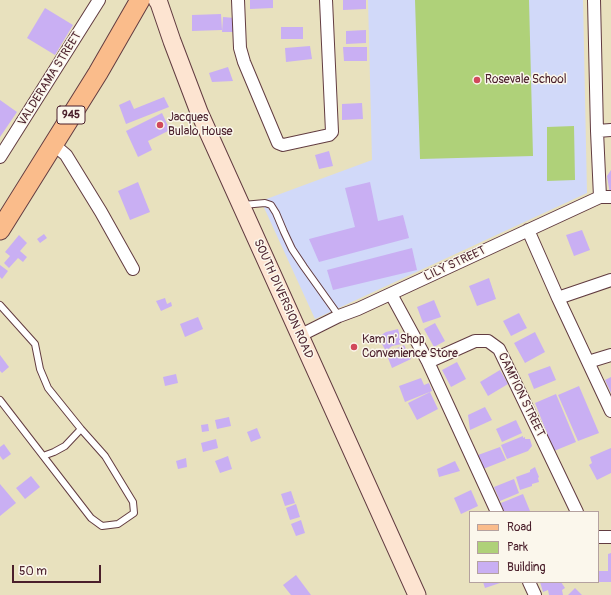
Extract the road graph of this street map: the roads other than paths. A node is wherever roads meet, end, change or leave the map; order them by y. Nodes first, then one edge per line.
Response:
1 (99, 0) edge
2 (140, 0) edge
3 (157, 0) edge
4 (238, 0) edge
5 (326, 0) edge
6 (594, 0) edge
7 (611, 130) edge
8 (597, 131) junction
9 (53, 144) junction
10 (0, 157) edge
11 (606, 197) edge
12 (241, 205) junction
13 (0, 230) edge
14 (528, 230) junction
15 (133, 269) dead end
16 (611, 280) edge
17 (391, 294) junction
18 (558, 298) junction
19 (0, 305) edge
20 (339, 316) junction
21 (299, 336) junction
22 (611, 355) edge
23 (428, 362) junction
24 (588, 362) junction
25 (0, 400) edge
26 (611, 410) edge
27 (81, 429) junction
28 (43, 456) junction
29 (497, 511) edge
30 (577, 511) edge
31 (599, 537) edge
32 (611, 537) edge
33 (529, 583) edge
34 (417, 595) edge
35 (535, 595) edge

1 - 10 street, VALDERAMA STREET
2 - 9 main road, 945
3 - 12 main road, SOUTH DIVERSION ROAD
4 - 5 street
6 - 8 street
7 - 8 street
8 - 11 street
9 - 13 main road, 945
9 - 15 street
11 - 14 street, LILY STREET
12 - 20 lane
12 - 21 main road, SOUTH DIVERSION ROAD
14 - 17 street, LILY STREET
14 - 18 street
16 - 18 street
17 - 20 street, LILY STREET
17 - 23 street
18 - 24 street
19 - 27 lane
20 - 21 street, LILY STREET
21 - 34 main road, SOUTH DIVERSION ROAD
22 - 24 street
23 - 29 street
23 - 30 street, CAMPION STREET
24 - 26 street
25 - 28 lane
27 - 28 lane
27 - 28 lane
31 - 32 street
33 - 35 street

